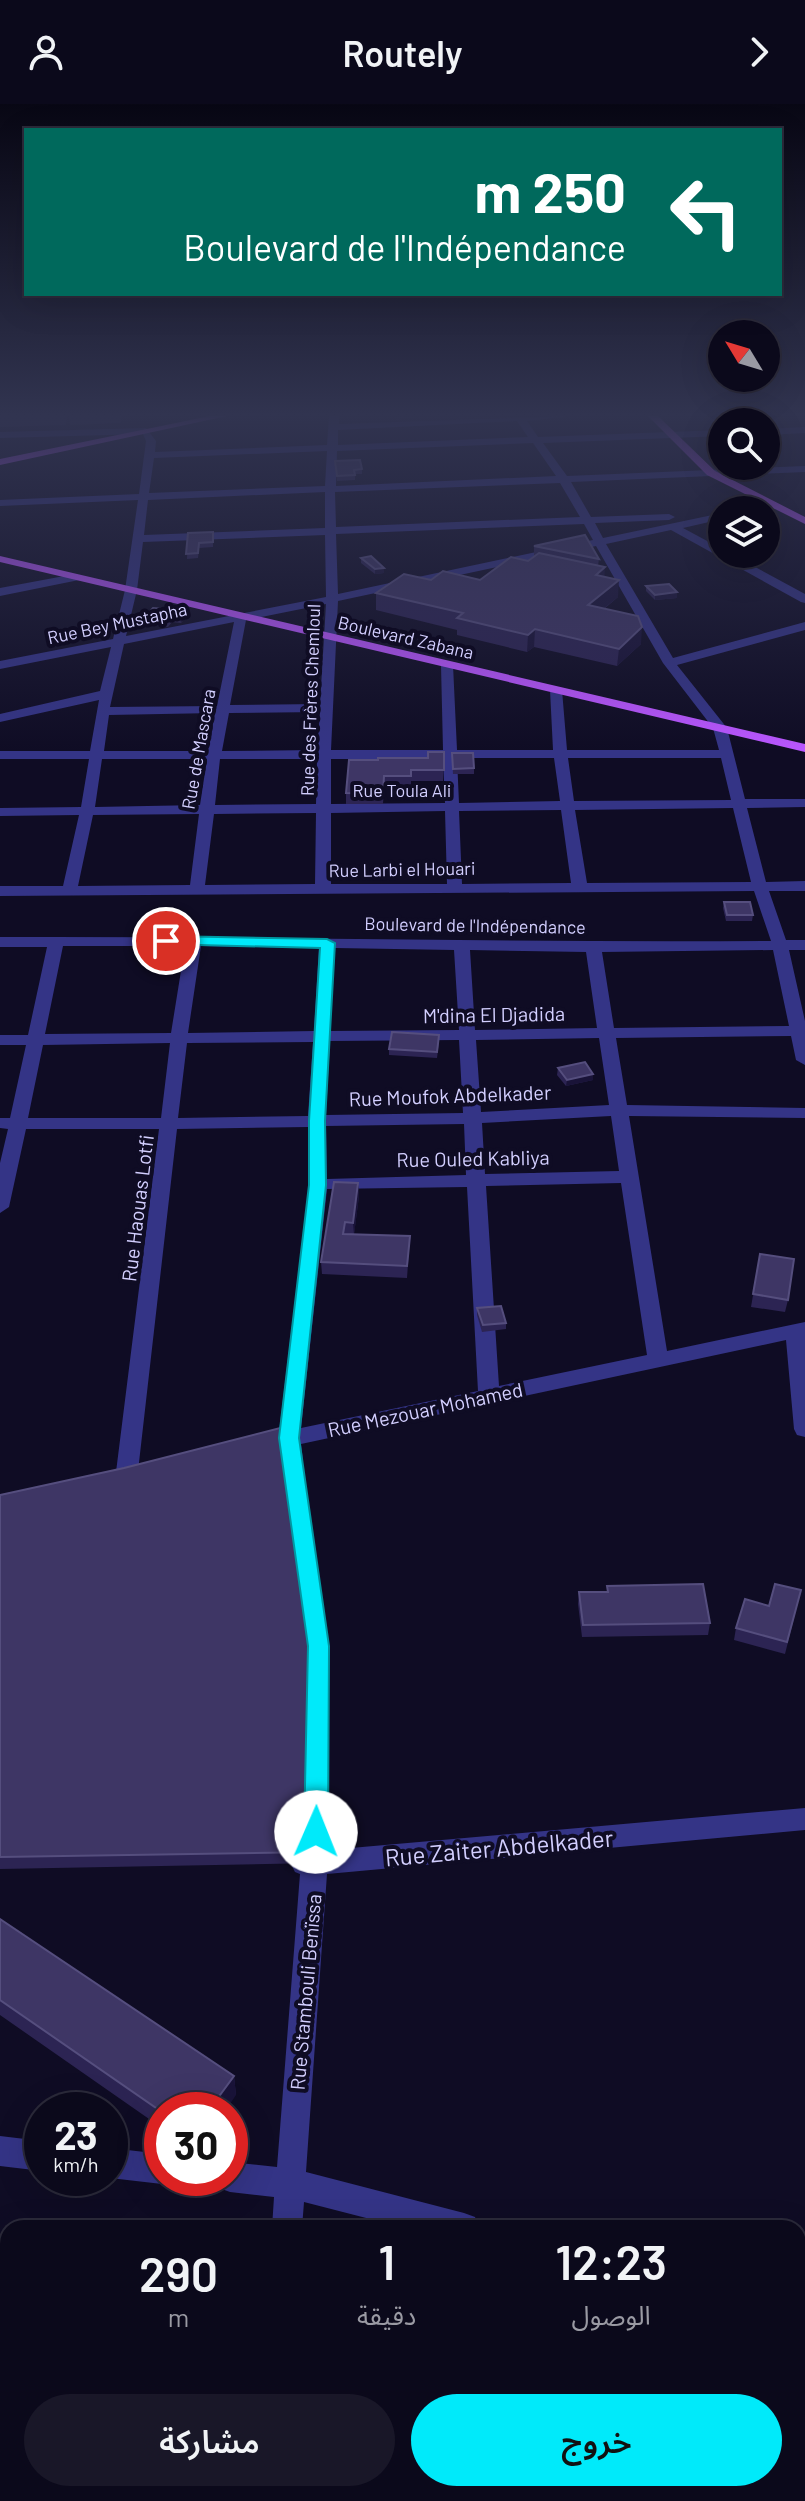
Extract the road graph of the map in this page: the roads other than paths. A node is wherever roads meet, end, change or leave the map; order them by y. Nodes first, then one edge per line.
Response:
1 (140, 528) edge
2 (329, 528) edge
3 (411, 528) edge
4 (590, 528) edge
5 (662, 528) edge
6 (675, 528) edge
7 (329, 532) junction
8 (138, 539) junction
9 (598, 540) junction
10 (708, 546) edge
11 (0, 559) edge
12 (748, 568) edge
13 (75, 578) junction
14 (131, 590) junction
15 (0, 592) edge
16 (332, 599) junction
17 (805, 599) edge
18 (241, 616) junction
19 (805, 626) edge
20 (329, 637) junction
21 (120, 640) junction
22 (669, 663) junction
23 (0, 665) edge
24 (447, 665) junction
25 (556, 690) junction
26 (106, 694) junction
27 (326, 708) junction
28 (223, 709) junction
29 (103, 711) junction
30 (0, 718) edge
31 (720, 728) junction
32 (805, 748) edge
33 (214, 754) junction
34 (324, 754) junction
35 (560, 754) junction
36 (727, 754) junction
37 (0, 755) edge
38 (96, 755) junction
39 (450, 755) junction
40 (741, 803) junction
41 (805, 803) edge
42 (569, 806) junction
43 (452, 807) junction
44 (325, 808) junction
45 (206, 809) junction
46 (87, 811) junction
47 (0, 812) edge
48 (805, 886) edge
49 (760, 887) junction
50 (455, 888) junction
51 (580, 889) junction
52 (197, 890) junction
53 (323, 890) junction
54 (0, 891) edge
55 (69, 891) junction
56 (56, 941) junction
57 (194, 941) junction
58 (0, 942) edge
59 (327, 943) junction
60 (780, 945) junction
61 (805, 945) edge
62 (462, 946) junction
63 (593, 947) junction
64 (797, 1031) junction
65 (605, 1034) junction
66 (321, 1037) junction
67 (467, 1037) junction
68 (179, 1039) junction
69 (0, 1040) edge
70 (36, 1041) junction
71 (805, 1060) edge
72 (620, 1110) junction
73 (805, 1113) edge
74 (474, 1118) junction
75 (317, 1121) junction
76 (9, 1124) edge
77 (169, 1124) junction
78 (630, 1177) junction
79 (477, 1180) junction
80 (318, 1185) junction
81 (0, 1207) edge
82 (800, 1330) edge
83 (658, 1359) junction
84 (489, 1396) junction
85 (805, 1429) edge
86 (289, 1438) junction
87 (259, 1446) edge
88 (156, 1473) edge
89 (295, 1483) edge
90 (316, 1817) edge
91 (805, 1819) edge
92 (316, 1863) junction
93 (284, 1864) edge
94 (0, 2151) edge
95 (24, 2154) edge
96 (248, 2179) edge
97 (289, 2183) junction
98 (287, 2220) edge
99 (433, 2220) edge

1 - 8 street
2 - 7 street, Rue des Frères Chemloul
3 - 7 street
4 - 9 street
5 - 9 street, Rue Bey Mustapha
6 - 10 street
7 - 8 street
7 - 16 street, Rue des Frères Chemloul
8 - 14 street
9 - 16 street, Rue Bey Mustapha
9 - 22 street
11 - 13 main road, Boulevard Zabana
12 - 17 street
13 - 14 main road, Boulevard Zabana
13 - 15 street
14 - 18 main road, Boulevard Zabana
14 - 21 street
16 - 18 street, Rue Bey Mustapha
16 - 20 street, Rue des Frères Chemloul
18 - 20 main road, Boulevard Zabana
18 - 21 street, Rue Bey Mustapha
18 - 28 street, Rue de Mascara
19 - 22 street
20 - 24 main road, Boulevard Zabana
20 - 27 street, Rue des Frères Chemloul
21 - 23 street, Rue Bey Mustapha
21 - 26 street
22 - 31 street
24 - 25 main road, Boulevard Zabana
24 - 39 street
25 - 31 main road, Boulevard Zabana
25 - 35 street
26 - 29 street
26 - 30 street
27 - 28 street
27 - 34 street, Rue des Frères Chemloul
28 - 29 street
28 - 33 street, Rue de Mascara
29 - 38 street
31 - 32 main road, Boulevard Zabana
31 - 36 street
33 - 34 street
33 - 38 street
33 - 45 street, Rue de Mascara
34 - 39 street
34 - 44 street, Rue des Frères Chemloul
35 - 36 street
35 - 39 street
35 - 42 street
36 - 40 street
37 - 38 street
38 - 46 street
39 - 43 street
40 - 41 street, Rue Toula Ali
40 - 42 street, Rue Toula Ali
40 - 49 street
42 - 43 street, Rue Toula Ali
42 - 51 street
43 - 44 street, Rue Toula Ali
43 - 50 street
44 - 45 street, Rue Toula Ali
44 - 53 street, Rue des Frères Chemloul
45 - 46 street, Rue Toula Ali
45 - 52 street, Rue de Mascara
46 - 47 street, Rue Toula Ali
46 - 55 street
48 - 49 street, Rue Larbi el Houari
49 - 51 street, Rue Larbi el Houari
49 - 60 street
50 - 51 street, Rue Larbi el Houari
50 - 53 street, Rue Larbi el Houari
52 - 53 street, Rue Larbi el Houari
52 - 55 street, Rue Larbi el Houari
54 - 55 street, Rue Larbi el Houari
56 - 57 street, Boulevard de l'Indépendance
56 - 58 street, Boulevard de l'Indépendance
56 - 70 street
57 - 59 street, Boulevard de l'Indépendance
57 - 68 street, Rue Haouas Lotfi
59 - 62 street, Boulevard de l'Indépendance
59 - 66 street
60 - 61 street, Boulevard de l'Indépendance
60 - 63 street, Boulevard de l'Indépendance
60 - 64 street
62 - 63 street, Boulevard de l'Indépendance
62 - 67 street
63 - 65 street
64 - 65 street, M'dina El Djadida
64 - 71 street
65 - 67 street, M'dina El Djadida
65 - 72 street
66 - 67 street, M'dina El Djadida
66 - 68 street, M'dina El Djadida
66 - 75 street
67 - 74 street
68 - 70 street, M'dina El Djadida
68 - 77 street, Rue Haouas Lotfi
69 - 70 street, M'dina El Djadida
70 - 76 street
72 - 73 street, Rue Moufok Abdelkader
72 - 74 street, Rue Moufok Abdelkader
72 - 78 street
74 - 75 street, Rue Moufok Abdelkader
74 - 79 street
75 - 77 street, Rue Moufok Abdelkader
75 - 80 street
76 - 77 street, Rue Moufok Abdelkader
76 - 81 street
77 - 88 street, Rue Haouas Lotfi
78 - 79 street, Rue Ouled Kabliya
78 - 83 street
79 - 80 street, Rue Ouled Kabliya
79 - 84 street
80 - 86 street
82 - 83 street, Rue Mezouar Mohamed
82 - 85 street
83 - 84 street, Rue Mezouar Mohamed
84 - 86 street, Rue Mezouar Mohamed
86 - 87 street, Rue Mezouar Mohamed
86 - 89 street
90 - 92 street, Rue Stambouli Benïssa
91 - 92 street, Rue Zaiter Abdelkader
92 - 93 street, Rue Zaiter Abdelkader
92 - 97 street, Rue Stambouli Benïssa
94 - 95 street
96 - 97 street
97 - 98 street, Rue Stambouli Benïssa
97 - 99 street

